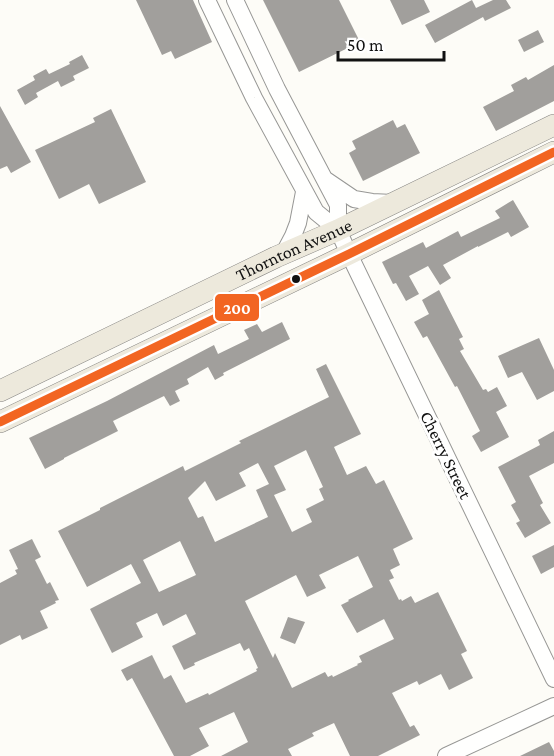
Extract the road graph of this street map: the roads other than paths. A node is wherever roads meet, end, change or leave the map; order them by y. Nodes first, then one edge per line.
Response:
1 (207, 0) edge
2 (235, 0) edge
3 (252, 38) junction
4 (230, 48) junction
5 (554, 125) edge
6 (554, 152) edge
7 (324, 179) junction
8 (304, 192) junction
9 (394, 203) junction
10 (338, 230) junction
11 (284, 253) junction
12 (349, 254) junction
13 (0, 391) edge
14 (0, 422) edge
15 (554, 679) edge
16 (554, 706) edge
17 (446, 756) edge

1 - 4 street, Cherry Street
2 - 3 street, Cherry Street
3 - 4 street
3 - 7 street, Cherry Street
4 - 8 street, Cherry Street
5 - 9 main road, Thornton Avenue
6 - 12 main road, Thornton Avenue
7 - 9 street
7 - 10 street, Cherry Street
8 - 10 street, Cherry Street
8 - 11 street
9 - 10 main road, Thornton Avenue
10 - 11 main road, Thornton Avenue
10 - 12 street, Cherry Street
11 - 13 main road, Thornton Avenue
12 - 14 main road, Thornton Avenue
12 - 15 street, Cherry Street
16 - 17 street

